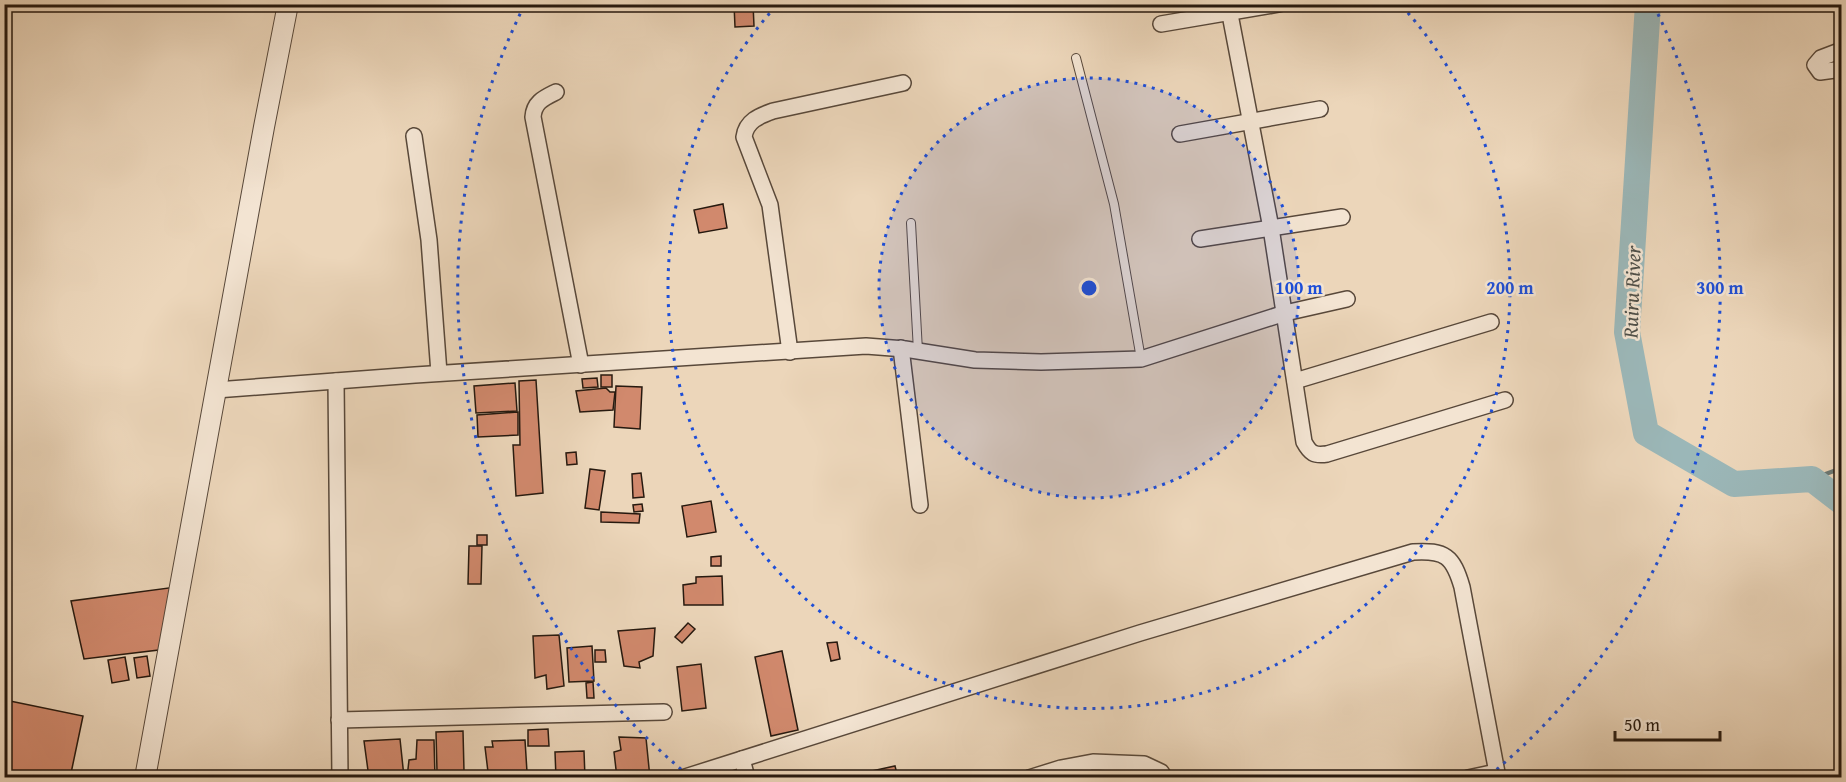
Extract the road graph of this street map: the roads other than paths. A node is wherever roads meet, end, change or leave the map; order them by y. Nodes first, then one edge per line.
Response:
1 (288, 4) edge
2 (1279, 4) edge
3 (1229, 9) edge
4 (1161, 24) dead end
5 (1842, 51) edge
6 (1076, 58) dead end
7 (1842, 69) edge
8 (903, 83) dead end
9 (556, 92) dead end
10 (1320, 110) dead end
11 (1251, 120) junction
12 (1180, 134) dead end
13 (414, 136) dead end
14 (1342, 217) dead end
15 (911, 224) dead end
16 (1271, 228) junction
17 (1200, 239) dead end
18 (1347, 299) dead end
19 (1285, 313) junction
20 (1491, 322) dead end
21 (901, 348) junction
22 (918, 351) junction
23 (790, 352) junction
24 (1141, 359) junction
25 (581, 365) junction
26 (439, 373) junction
27 (336, 381) junction
28 (1295, 381) junction
29 (216, 390) junction
30 (1505, 400) dead end
31 (920, 505) dead end
32 (664, 712) dead end
33 (339, 720) junction
34 (742, 759) junction
35 (1497, 775) edge
36 (146, 777) edge
37 (340, 777) edge
38 (682, 777) edge
39 (747, 777) edge
40 (1029, 777) edge
41 (1165, 777) edge
42 (1468, 777) edge

1 - 29 street
2 - 3 street
3 - 4 street
3 - 11 street
5 - 7 street
6 - 24 lane
8 - 23 street
9 - 25 street
10 - 11 street
11 - 12 street
11 - 16 street
13 - 26 street
14 - 16 street
15 - 22 lane
16 - 17 street
16 - 19 street
18 - 19 street
19 - 24 street
19 - 28 street
20 - 28 street
21 - 22 street
21 - 23 street
21 - 31 street
22 - 24 street
23 - 25 street
25 - 26 street
26 - 27 street
27 - 29 street
27 - 33 street
28 - 30 street
29 - 36 street
32 - 33 street
33 - 37 street
34 - 35 street
34 - 38 street
34 - 39 street
35 - 42 street
40 - 41 street

